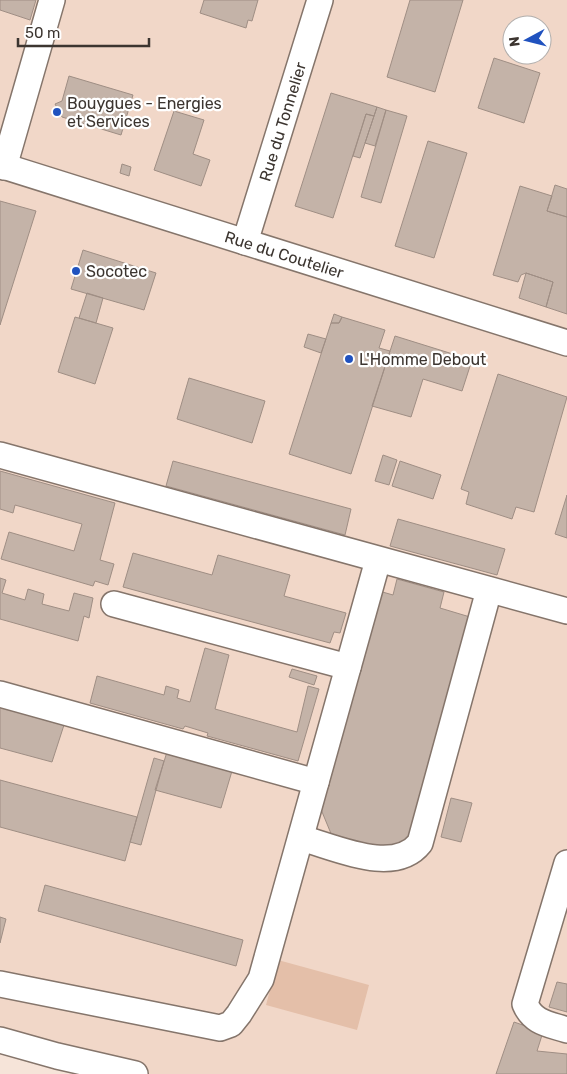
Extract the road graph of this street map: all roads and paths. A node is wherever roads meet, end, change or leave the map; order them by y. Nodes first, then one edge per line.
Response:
1 (52, 0) edge
2 (320, 0) edge
3 (2, 166) edge
4 (245, 242) junction
5 (567, 343) edge
6 (0, 455) edge
7 (378, 560) junction
8 (489, 590) junction
9 (114, 604) dead end
10 (567, 611) edge
11 (348, 667) junction
12 (0, 694) edge
13 (316, 782) junction
14 (301, 838) junction
15 (567, 863) edge
16 (0, 984) edge
17 (567, 1030) edge
18 (0, 1040) edge
19 (135, 1074) edge

1 - 3 street
2 - 4 street, Rue du Tonnelier
3 - 4 street, Rue du Coutelier
4 - 5 street, Rue du Coutelier
6 - 7 street
7 - 8 street
7 - 11 street
8 - 10 street
8 - 14 street
9 - 11 street
11 - 13 street
12 - 13 street
13 - 14 street
14 - 16 street
15 - 17 street
18 - 19 street

